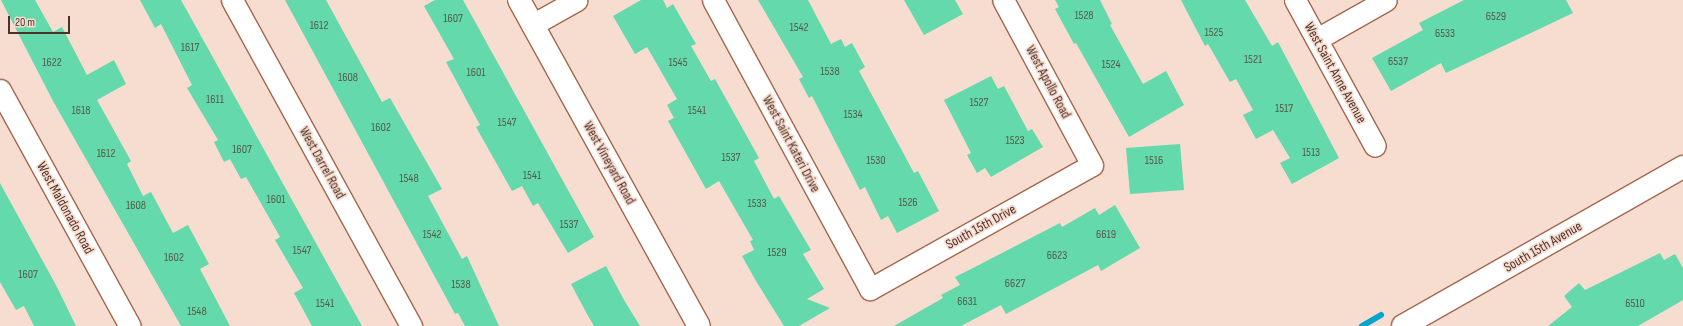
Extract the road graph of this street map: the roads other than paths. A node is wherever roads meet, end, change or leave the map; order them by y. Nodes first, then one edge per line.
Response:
1 (232, 0) edge
2 (519, 0) edge
3 (577, 0) edge
4 (713, 0) edge
5 (1003, 0) edge
6 (1295, 0) edge
7 (1386, 0) edge
8 (532, 24) junction
9 (1317, 39) junction
10 (0, 90) edge
11 (1375, 146) dead end
12 (1092, 165) joint
13 (1683, 167) edge
14 (870, 289) joint
15 (130, 326) edge
16 (411, 326) edge
17 (699, 326) edge
18 (1403, 326) edge

1 - 16 street, West Darrel Road
2 - 8 street, West Vineyard Road
3 - 8 street
4 - 14 street, West Saint Kateri Drive
5 - 12 street, West Apollo Road
6 - 9 street, West Saint Anne Avenue
7 - 9 street
8 - 17 street, West Vineyard Road
9 - 11 street, West Saint Anne Avenue
10 - 15 street, West Maldonado Road
12 - 14 street, South 15th Drive
13 - 18 street, South 15th Avenue

